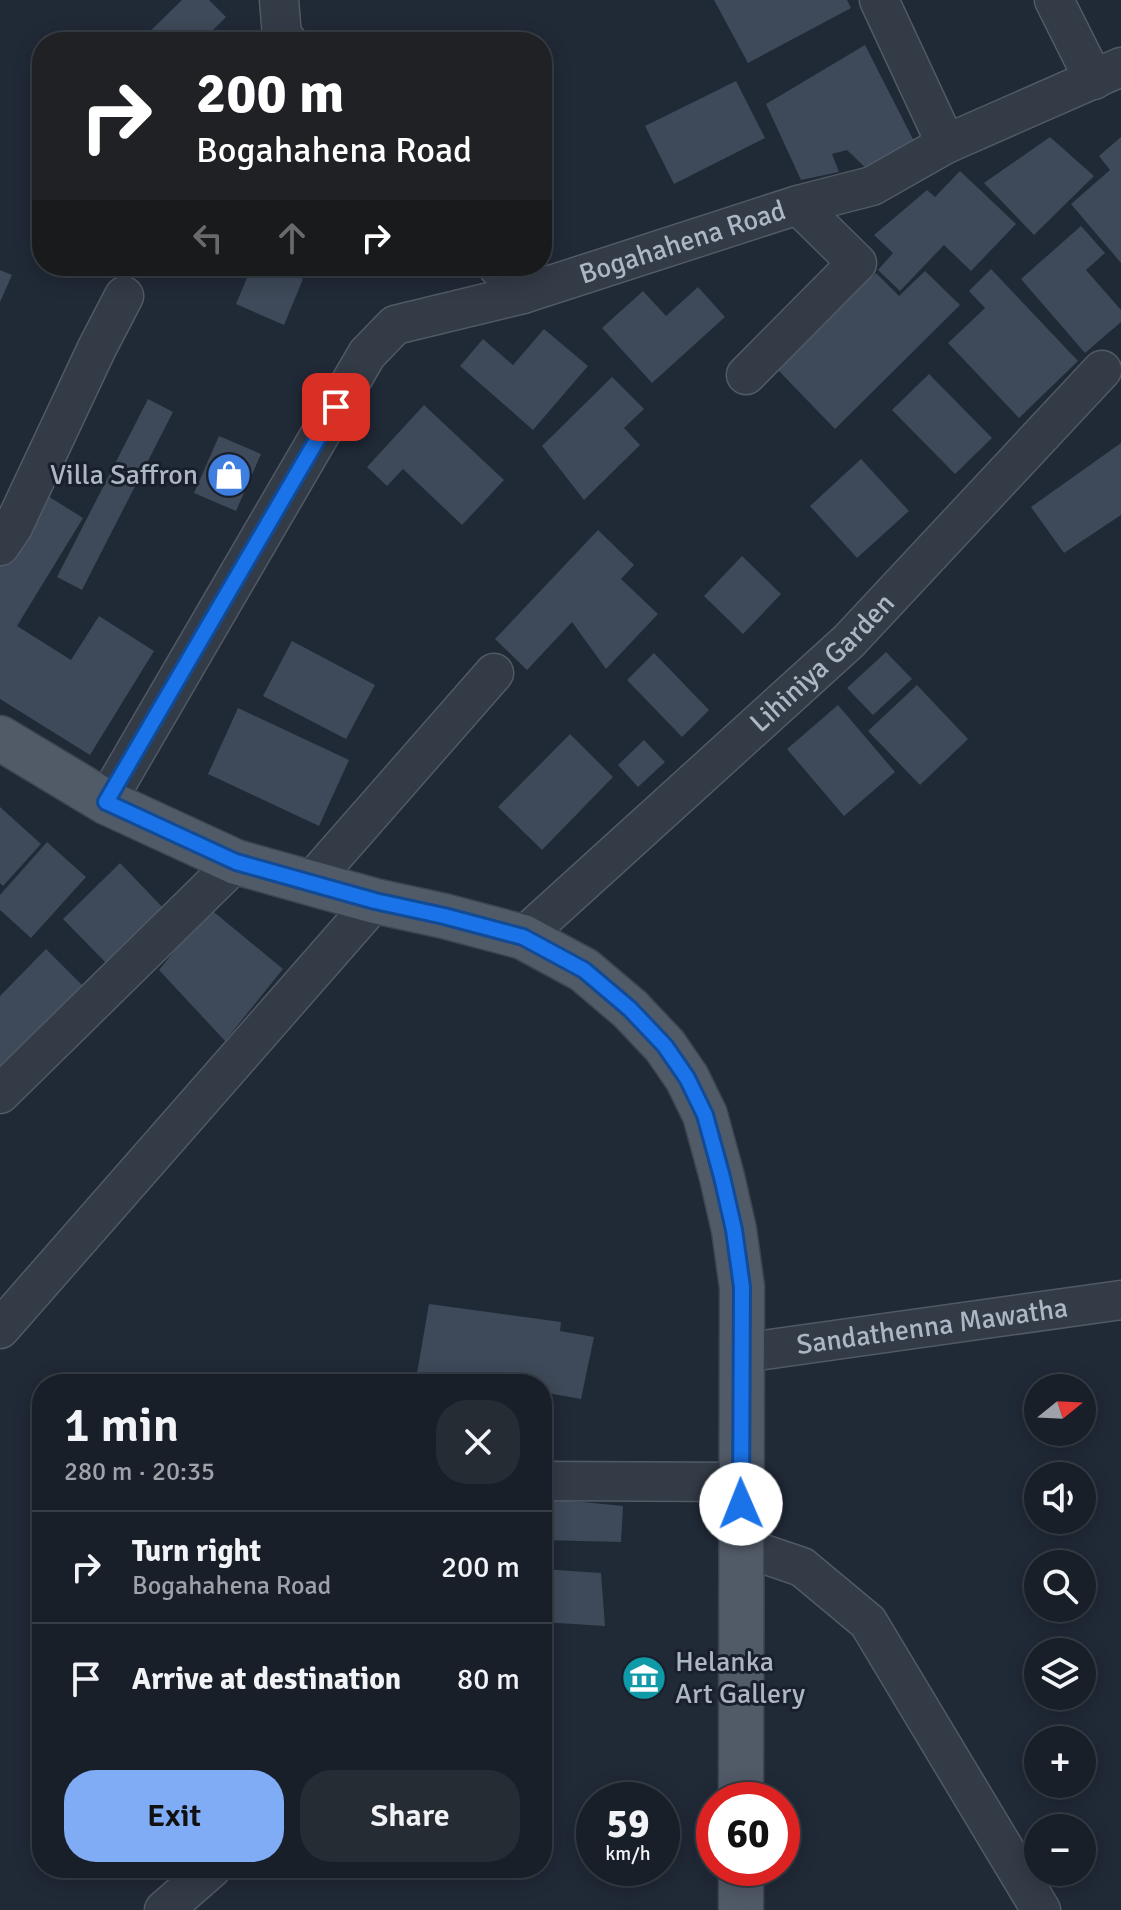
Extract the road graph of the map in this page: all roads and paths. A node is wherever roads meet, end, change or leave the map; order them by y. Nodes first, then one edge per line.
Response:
1 (279, 0) edge
2 (879, 0) edge
3 (1054, 0) edge
4 (282, 32) edge
5 (1108, 74) edge
6 (946, 144) junction
7 (798, 205) junction
8 (506, 276) edge
9 (523, 294) junction
10 (124, 296) dead end
11 (1102, 370) dead end
12 (746, 375) dead end
13 (0, 546) edge
14 (494, 673) dead end
15 (0, 738) edge
16 (106, 802) junction
17 (236, 862) junction
18 (310, 883) junction
19 (375, 901) junction
20 (523, 937) junction
21 (0, 1094) edge
22 (1121, 1300) edge
23 (0, 1329) edge
24 (742, 1353) junction
25 (552, 1481) edge
26 (741, 1482) junction
27 (743, 1547) junction
28 (741, 1782) edge
29 (201, 1878) edge
30 (741, 1886) edge
31 (164, 1910) edge
32 (741, 1910) edge
33 (1041, 1910) edge

1 - 4 street
2 - 6 street
3 - 5 street
5 - 6 street, Bogahahena Road
6 - 7 street, Bogahahena Road
7 - 9 street, Bogahahena Road
7 - 12 street
8 - 9 street
9 - 16 street, Bogahahena Road
10 - 13 street
11 - 20 street, Lihiniya Garden
14 - 18 street
15 - 16 main road
16 - 17 main road
17 - 18 main road
17 - 21 street
18 - 19 main road
19 - 20 main road
19 - 23 street
20 - 24 main road
22 - 24 street, Sandathenna Mawatha
24 - 26 main road
25 - 26 street
26 - 27 main road
27 - 28 main road
27 - 33 street
29 - 31 street
30 - 32 main road

